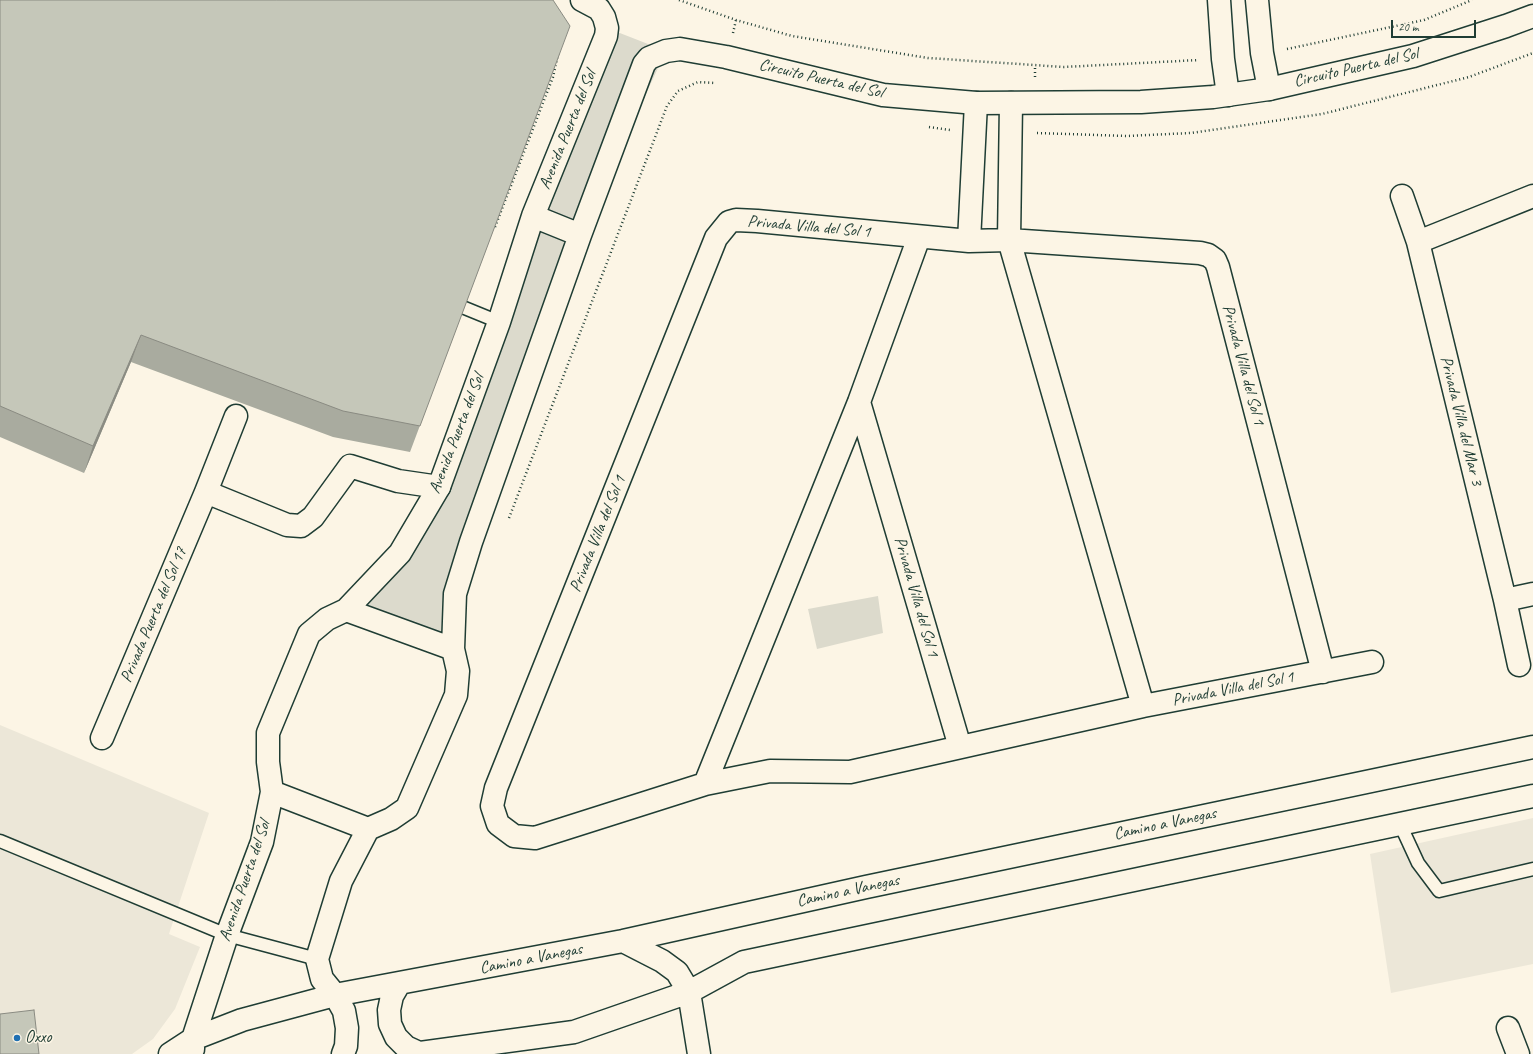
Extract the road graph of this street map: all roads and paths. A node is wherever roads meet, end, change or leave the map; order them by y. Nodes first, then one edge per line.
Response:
1 (582, 0) edge
2 (679, 0) edge
3 (1219, 0) edge
4 (1257, 0) edge
5 (1472, 0) edge
6 (1533, 16) edge
7 (559, 46) edge
8 (1262, 53) junction
9 (1533, 53) edge
10 (1223, 59) junction
11 (718, 83) dead end
12 (1269, 89) junction
13 (1228, 95) junction
14 (976, 103) junction
15 (1011, 103) junction
16 (921, 126) dead end
17 (974, 132) junction
18 (1012, 132) junction
19 (1402, 196) dead end
20 (1533, 196) edge
21 (533, 216) junction
22 (494, 229) edge
23 (580, 236) junction
24 (919, 237) junction
25 (1009, 240) junction
26 (969, 241) junction
27 (1418, 242) junction
28 (442, 298) edge
29 (499, 322) junction
30 (859, 402) junction
31 (236, 416) dead end
32 (439, 487) junction
33 (206, 492) junction
34 (508, 522) dead end
35 (1533, 594) edge
36 (1505, 600) junction
37 (346, 610) junction
38 (452, 649) junction
39 (1372, 662) dead end
40 (1519, 665) dead end
41 (1323, 672) junction
42 (1143, 706) junction
43 (102, 738) dead end
44 (960, 747) junction
45 (1533, 747) edge
46 (705, 784) junction
47 (272, 792) junction
48 (1533, 796) edge
49 (1400, 824) junction
50 (368, 829) junction
51 (0, 841) edge
52 (1533, 869) edge
53 (227, 935) junction
54 (622, 941) junction
55 (317, 959) junction
56 (399, 984) junction
57 (689, 992) junction
58 (335, 995) junction
59 (1508, 1028) dead end
60 (193, 1046) edge
61 (170, 1054) edge
62 (343, 1054) edge
63 (416, 1054) edge
64 (699, 1054) edge
65 (1518, 1054) edge

1 - 21 street, Avenida Puerta del Sol
2 - 10 path
3 - 10 street
4 - 8 street
5 - 8 path
6 - 12 street, Circuito Puerta del Sol
7 - 22 path
8 - 12 street
9 - 18 path
10 - 13 street
11 - 34 path
12 - 13 street, Circuito Puerta del Sol
13 - 15 street, Circuito Puerta del Sol
14 - 15 street, Circuito Puerta del Sol
14 - 17 street
14 - 23 street, Circuito Puerta del Sol
15 - 18 street
16 - 17 path
17 - 26 street
18 - 25 street
19 - 27 street, Privada Villa del Mar 3
20 - 27 street
21 - 23 street
21 - 29 street, Avenida Puerta del Sol
23 - 38 street
24 - 26 street, Privada Villa del Sol 1
24 - 30 street
24 - 46 street, Privada Villa del Sol 1
25 - 26 street, Privada Villa del Sol 1
25 - 41 street, Privada Villa del Sol 1
25 - 42 street
27 - 36 street, Privada Villa del Mar 3
28 - 29 lane
29 - 32 street, Avenida Puerta del Sol
30 - 44 street, Privada Villa del Sol 1
30 - 46 street
31 - 33 street, Privada Puerta del Sol 17
32 - 33 street
32 - 37 street, Avenida Puerta del Sol
33 - 43 street, Privada Puerta del Sol 17
35 - 36 street
36 - 40 street, Privada Villa del Mar 3
37 - 38 street
37 - 47 street, Avenida Puerta del Sol
38 - 50 street
39 - 41 street, Privada Villa del Sol 1
41 - 42 street, Privada Villa del Sol 1
42 - 44 street, Privada Villa del Sol 1
44 - 46 street, Privada Villa del Sol 1
45 - 54 street, Camino a Vanegas
47 - 50 street
47 - 53 street, Avenida Puerta del Sol
48 - 49 street
49 - 52 lane
49 - 57 street
50 - 55 street
51 - 53 lane
53 - 55 lane
53 - 60 street, Avenida Puerta del Sol
54 - 56 street, Camino a Vanegas
54 - 57 street
55 - 58 street
56 - 58 street, Camino a Vanegas
56 - 63 street
57 - 63 street
57 - 64 street
58 - 60 street, Camino a Vanegas
58 - 62 street
59 - 65 street
60 - 61 street, Camino a Vanegas

